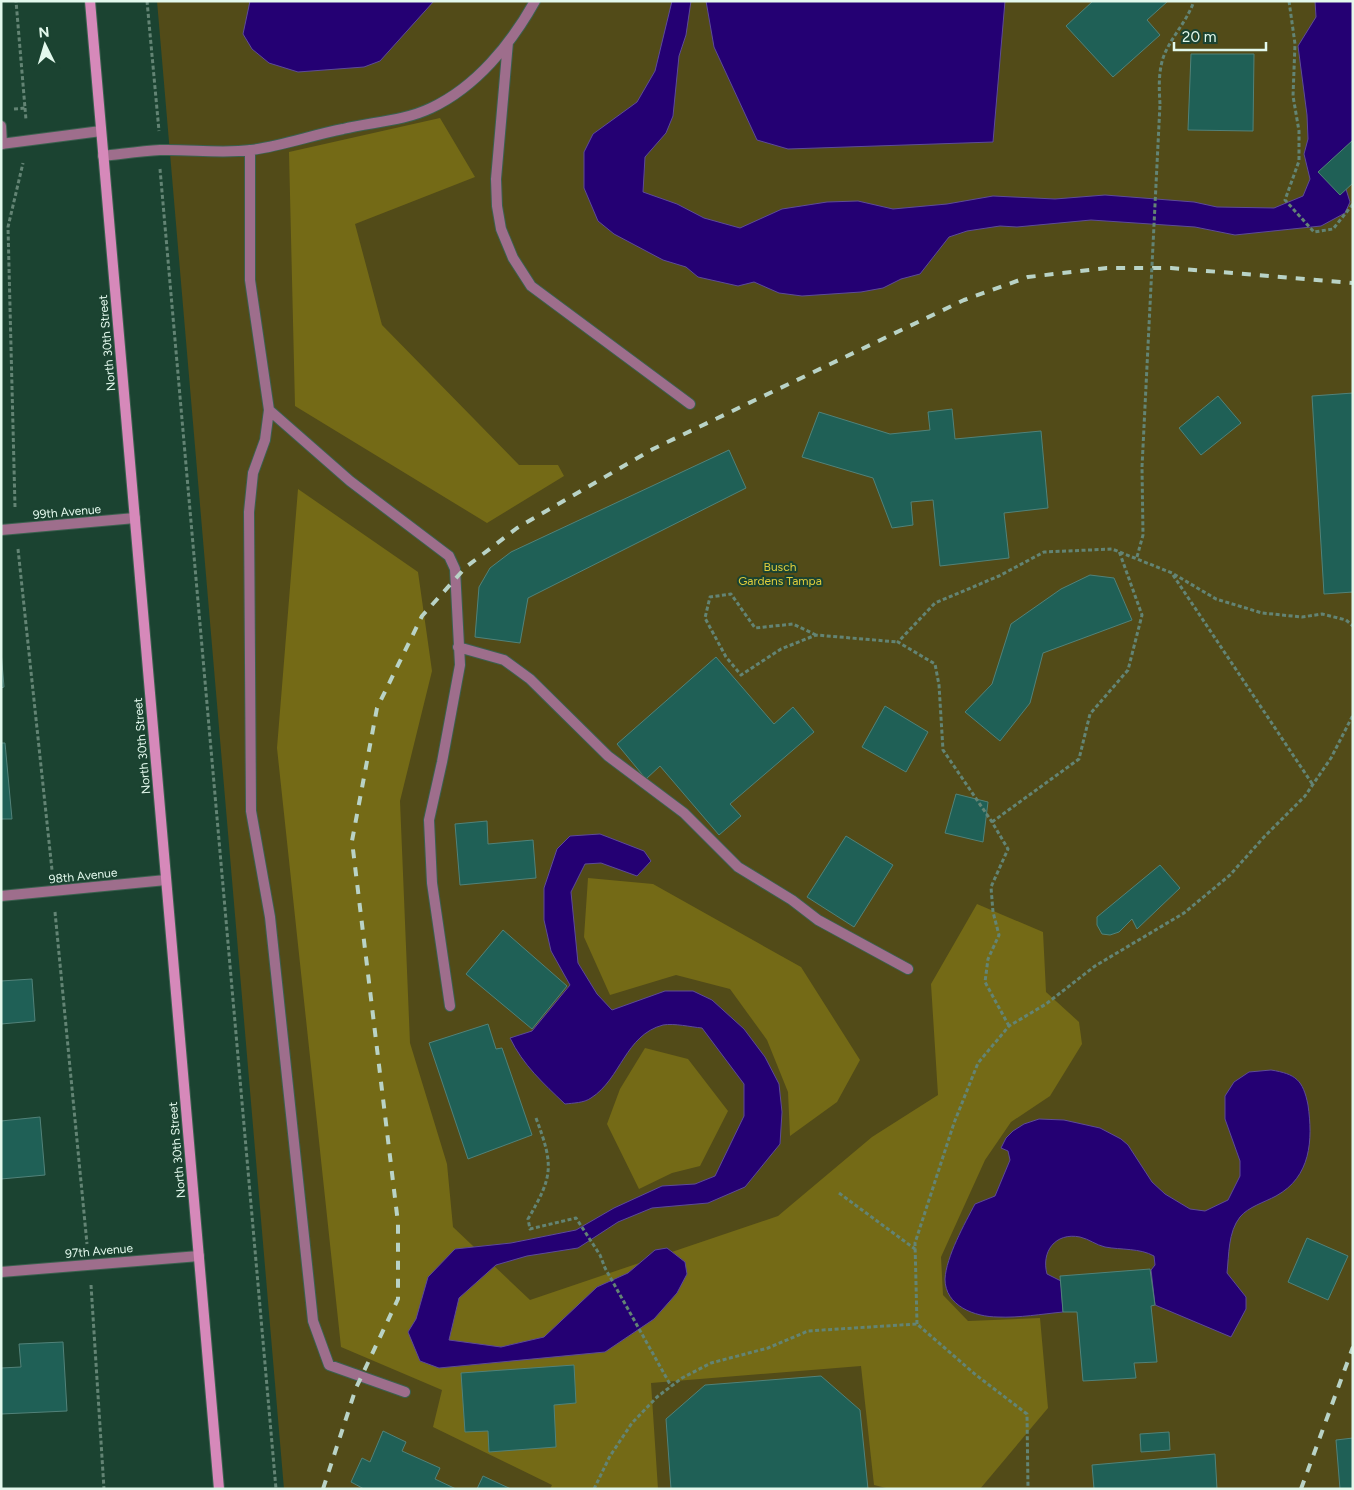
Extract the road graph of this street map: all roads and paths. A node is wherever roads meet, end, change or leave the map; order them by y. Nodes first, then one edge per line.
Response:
1 (16, 1) edge
2 (90, 1) edge
3 (147, 1) edge
4 (535, 1) edge
5 (1194, 1) edge
6 (1289, 1) edge
7 (508, 42) junction
8 (25, 108) junction
9 (9, 110) dead end
10 (1, 126) edge
11 (101, 131) junction
12 (28, 141) junction
13 (2, 144) edge
14 (159, 150) junction
15 (250, 150) junction
16 (103, 156) junction
17 (1353, 204) edge
18 (690, 404) dead end
19 (269, 410) junction
20 (135, 518) junction
21 (16, 529) junction
22 (1, 530) edge
23 (1119, 551) junction
24 (1137, 557) junction
25 (1172, 573) junction
26 (1353, 626) edge
27 (816, 635) junction
28 (898, 642) junction
29 (458, 647) junction
30 (1353, 715) edge
31 (1313, 785) junction
32 (992, 822) junction
33 (44, 870) dead end
34 (52, 870) junction
35 (166, 880) junction
36 (53, 891) junction
37 (1, 896) edge
38 (908, 968) dead end
39 (450, 1006) dead end
40 (1010, 1026) junction
41 (536, 1118) dead end
42 (839, 1193) dead end
43 (915, 1250) junction
44 (199, 1256) junction
45 (89, 1265) junction
46 (1, 1272) edge
47 (917, 1324) junction
48 (671, 1386) junction
49 (405, 1392) dead end
50 (104, 1489) edge
51 (219, 1489) edge
52 (276, 1489) edge
53 (594, 1489) edge
54 (1028, 1489) edge

1 - 8 path
2 - 11 main road, North 30th Street
3 - 14 path
4 - 7 street
5 - 24 path, bridge
6 - 17 path
7 - 15 street
7 - 18 street
8 - 9 path
8 - 12 path
10 - 13 street
11 - 12 street
11 - 16 main road, North 30th Street
12 - 13 street
12 - 21 path
14 - 15 street
14 - 16 street
14 - 52 path
15 - 19 street
16 - 20 main road, North 30th Street
19 - 29 street
19 - 49 street
20 - 21 street, 99th Avenue
20 - 35 main road, North 30th Street
21 - 22 street, 99th Avenue
21 - 34 path
23 - 24 path
23 - 28 path
23 - 32 path
24 - 25 path
25 - 26 path
25 - 31 path
27 - 27 path
27 - 28 path
28 - 32 path
29 - 38 street
29 - 39 street
30 - 31 path
31 - 40 path
32 - 40 path
33 - 34 path
34 - 36 path
35 - 36 street, 98th Avenue
35 - 44 main road, North 30th Street
36 - 37 street, 98th Avenue
36 - 45 path
40 - 43 path
41 - 48 path
42 - 43 path
43 - 47 path
44 - 45 street, 97th Avenue
44 - 51 main road, North 30th Street
45 - 46 street, 97th Avenue
45 - 50 path
47 - 48 path
47 - 54 path
48 - 53 path

